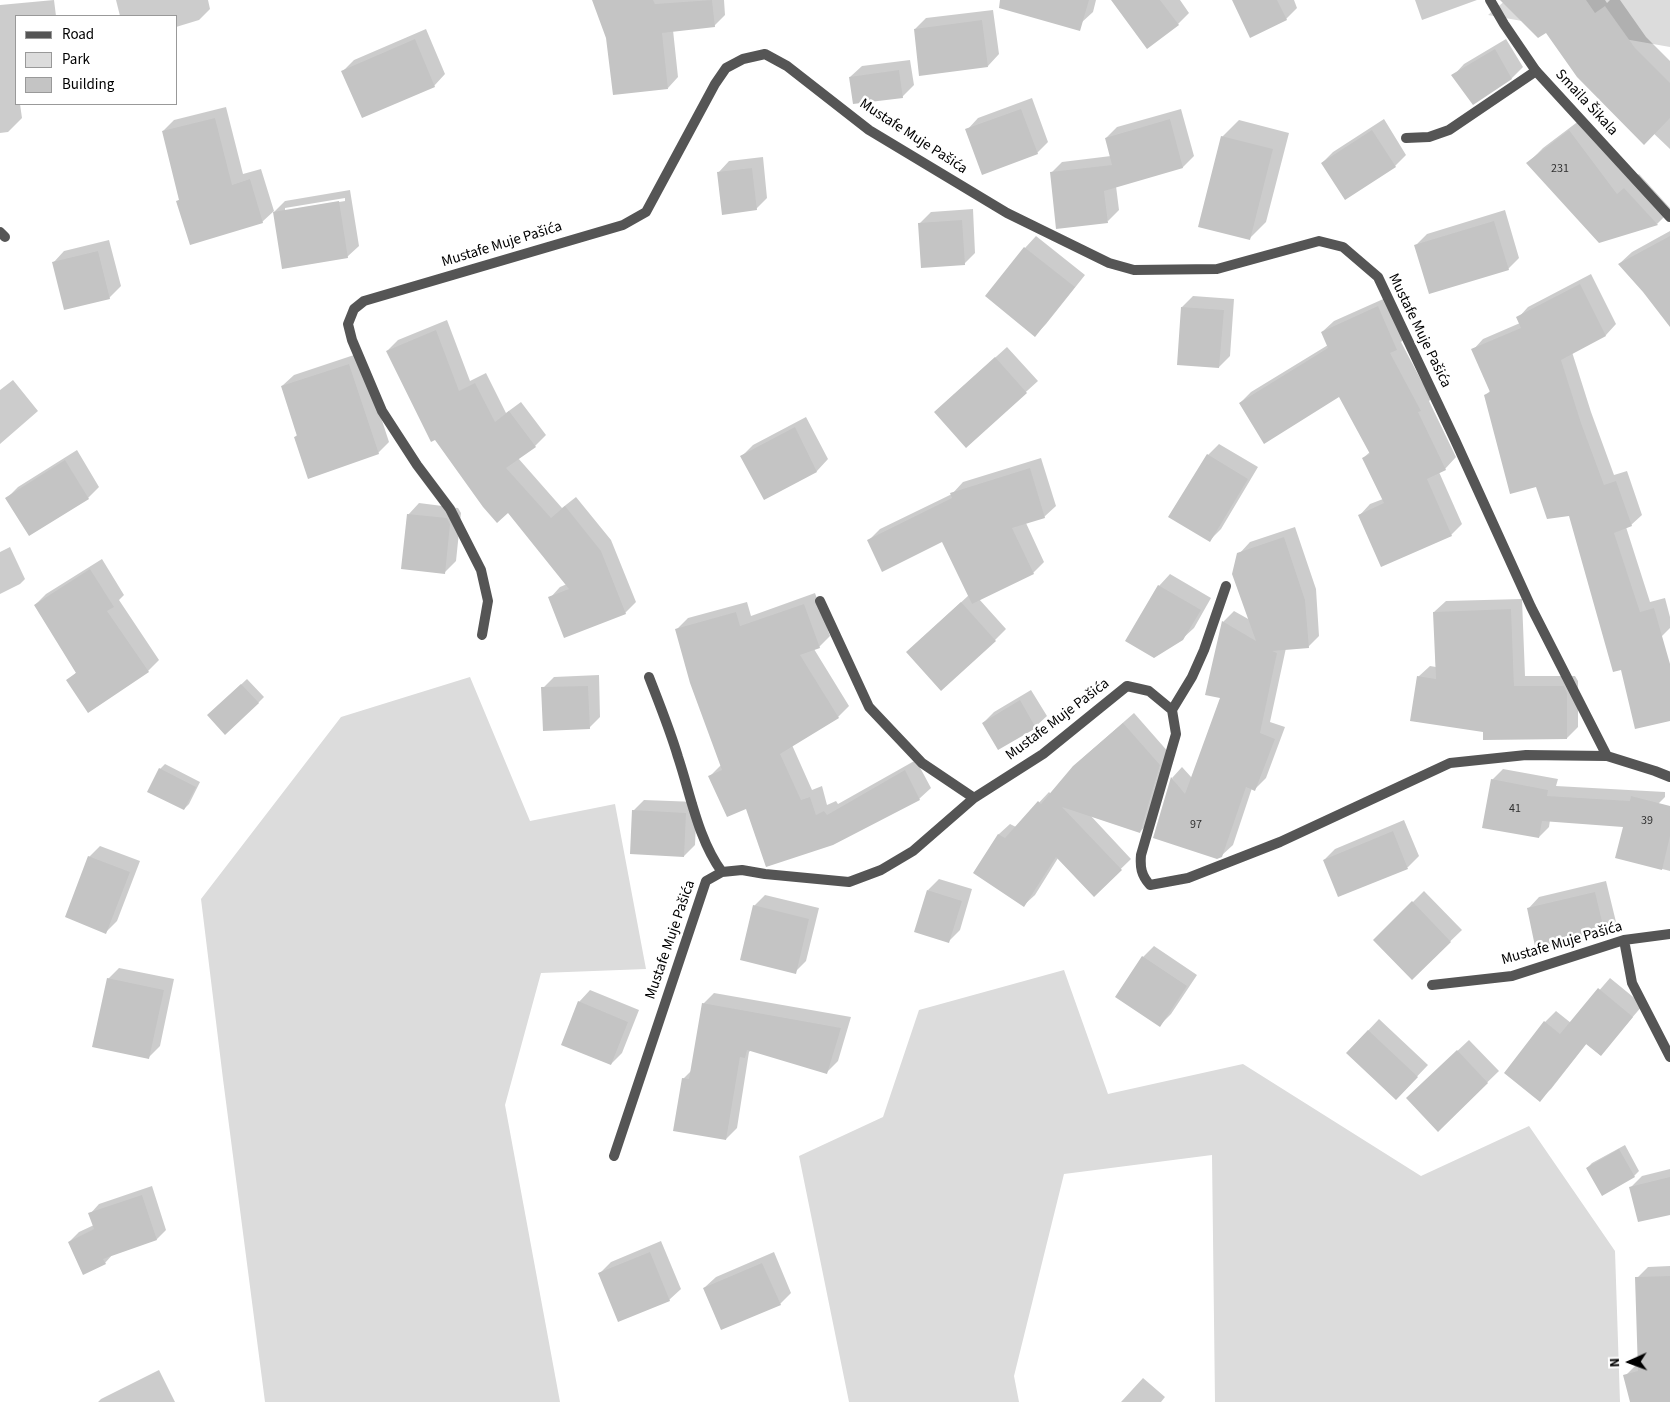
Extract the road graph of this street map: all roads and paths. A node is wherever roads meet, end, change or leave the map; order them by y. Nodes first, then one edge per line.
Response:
1 (1490, 0) edge
2 (1536, 71) junction
3 (1406, 138) dead end
4 (1670, 217) edge
5 (1226, 586) dead end
6 (820, 601) dead end
7 (482, 635) dead end
8 (650, 677) dead end
9 (1172, 710) junction
10 (1607, 756) junction
11 (1670, 777) edge
12 (974, 798) junction
13 (722, 872) junction
14 (1670, 934) edge
15 (1624, 940) junction
16 (1432, 985) dead end
17 (1670, 1058) edge
18 (614, 1156) dead end

1 - 2 street, Smaila Šikala
2 - 3 street
2 - 4 street, Smaila Šikala
5 - 9 street
6 - 12 street
7 - 10 street, Mustafe Muje Pašića
8 - 13 street
9 - 10 street
9 - 12 street, Mustafe Muje Pašića
10 - 11 street
12 - 13 street, Mustafe Muje Pašića
13 - 18 street, Mustafe Muje Pašića
14 - 15 street, Mustafe Muje Pašića
15 - 16 street, Mustafe Muje Pašića
15 - 17 street

